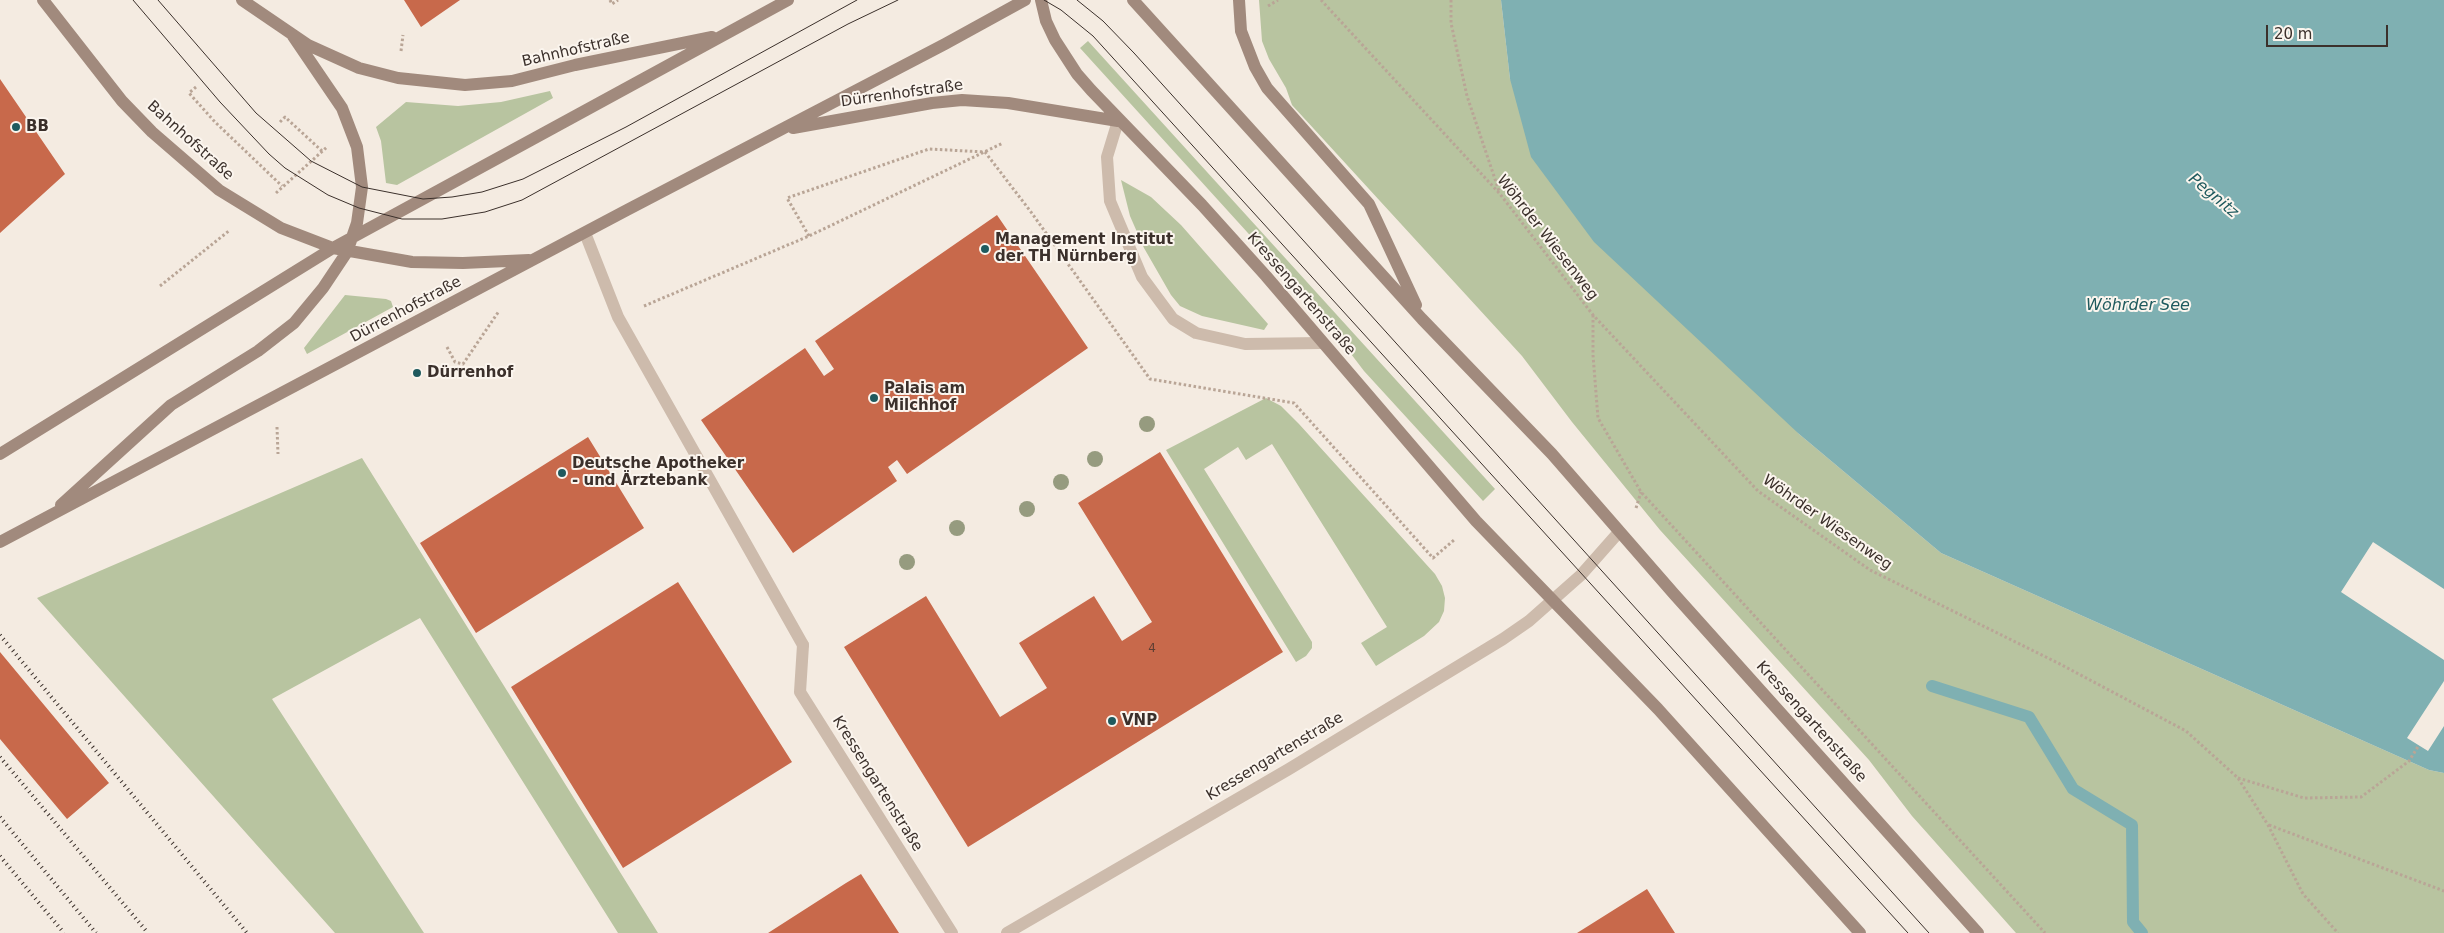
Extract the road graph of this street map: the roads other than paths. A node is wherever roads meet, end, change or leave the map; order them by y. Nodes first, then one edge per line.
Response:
1 (43, 0) edge
2 (242, 0) edge
3 (788, 0) edge
4 (1025, 0) edge
5 (1041, 0) edge
6 (1133, 0) edge
7 (1239, 0) edge
8 (727, 34) junction
9 (293, 36) junction
10 (1118, 121) junction
11 (781, 130) junction
12 (585, 233) junction
13 (353, 238) junction
14 (333, 248) junction
15 (347, 252) junction
16 (534, 260) junction
17 (1422, 318) junction
18 (1322, 343) junction
19 (0, 454) edge
20 (47, 518) junction
21 (1619, 532) junction
22 (0, 542) edge
23 (1552, 600) junction
24 (952, 933) edge
25 (1007, 933) edge
26 (1860, 933) edge
27 (1978, 933) edge

1 - 14 main road, Bahnhofstraße
2 - 9 main road, Bahnhofstraße
3 - 8 main road
4 - 11 main road, Dürrenhofstraße
5 - 10 main road, Kressengartenstraße
6 - 17 main road, Kressengartenstraße
7 - 17 main road, Kressengartenstraße
8 - 9 main road, Bahnhofstraße
8 - 13 main road
9 - 13 main road, Dürrenhofstraße
10 - 11 main road, Dürrenhofstraße
10 - 18 main road, Kressengartenstraße
10 - 18 street
11 - 12 main road, Dürrenhofstraße
12 - 16 main road, Dürrenhofstraße
12 - 24 street, Kressengartenstraße
13 - 14 main road
13 - 15 main road, Dürrenhofstraße
14 - 15 main road, Bahnhofstraße
14 - 19 main road
15 - 16 main road, Bahnhofstraße
15 - 20 main road, Dürrenhofstraße
16 - 20 main road, Dürrenhofstraße
17 - 21 main road, Kressengartenstraße
18 - 23 main road, Kressengartenstraße
20 - 22 main road, Dürrenhofstraße
21 - 23 street, Kressengartenstraße
21 - 27 main road, Kressengartenstraße
23 - 25 street, Kressengartenstraße
23 - 26 main road, Kressengartenstraße

